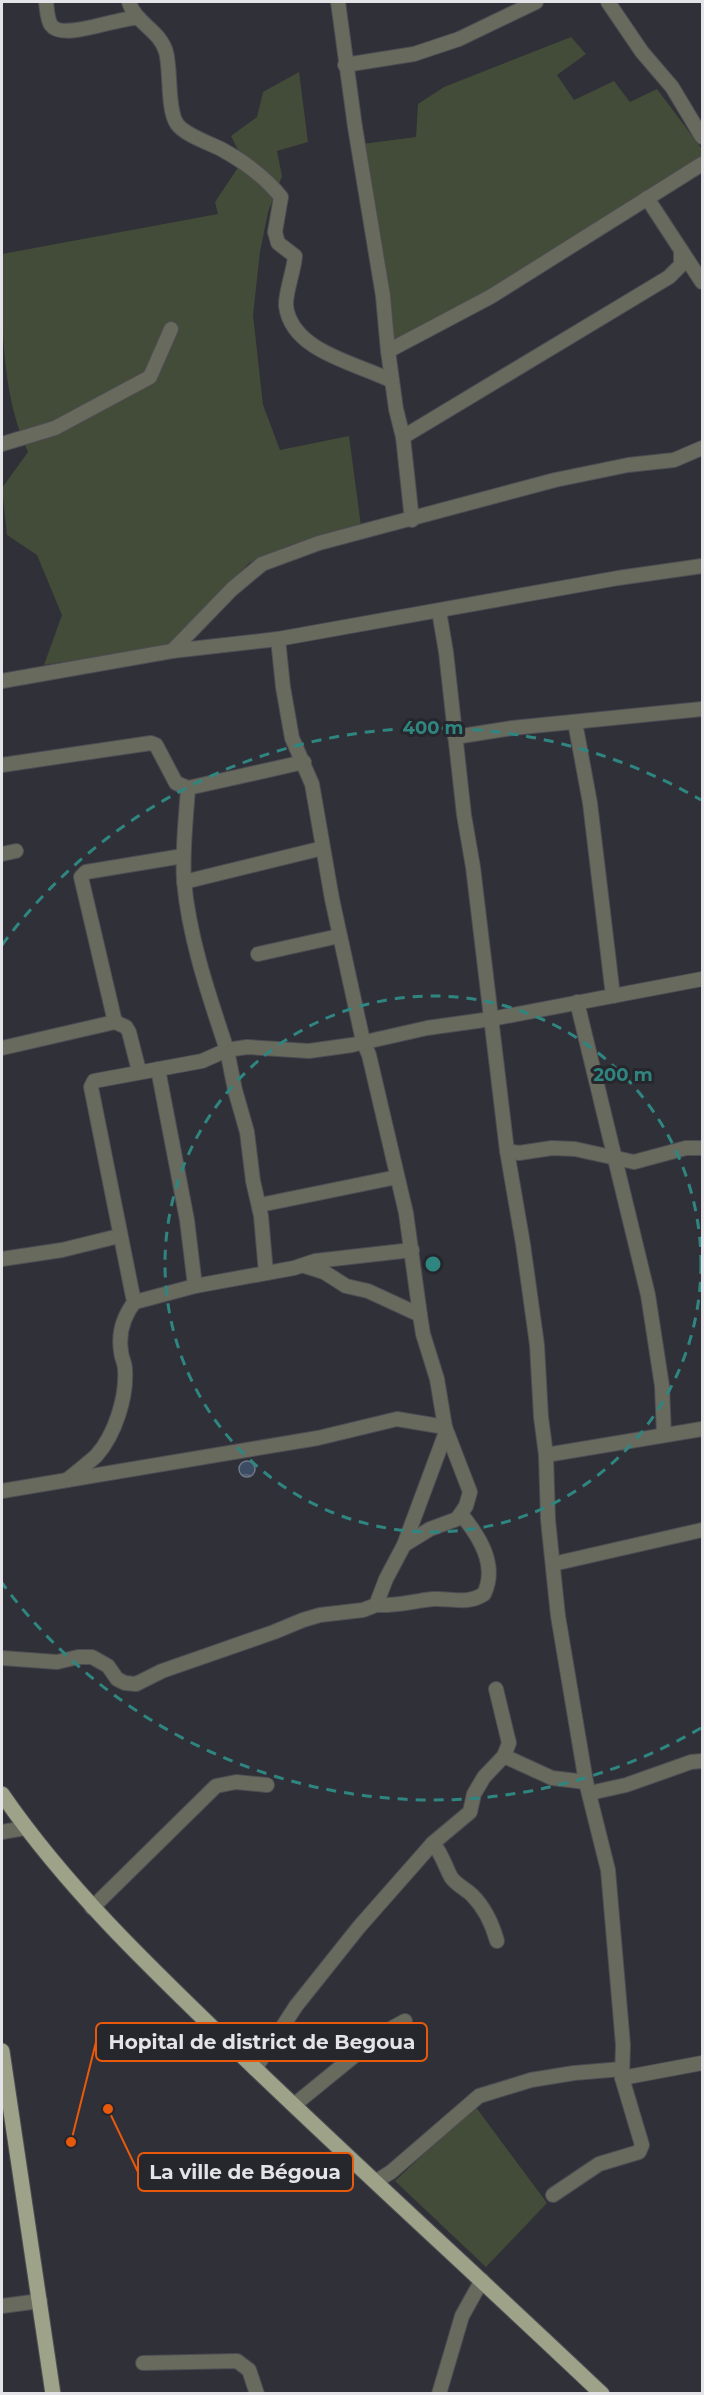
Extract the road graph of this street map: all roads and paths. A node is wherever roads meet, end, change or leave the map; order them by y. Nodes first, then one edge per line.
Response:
1 (46, 2) edge
2 (129, 2) edge
3 (338, 2) edge
4 (536, 2) edge
5 (608, 2) edge
6 (139, 18) junction
7 (345, 65) junction
8 (702, 137) edge
9 (702, 164) edge
10 (647, 198) junction
11 (681, 250) junction
12 (702, 282) edge
13 (171, 329) dead end
14 (388, 351) junction
15 (392, 381) junction
16 (403, 437) junction
17 (2, 444) edge
18 (702, 448) edge
19 (412, 520) junction
20 (702, 566) edge
21 (439, 611) junction
22 (278, 639) junction
23 (172, 651) junction
24 (2, 681) edge
25 (702, 713) edge
26 (575, 722) junction
27 (455, 737) junction
28 (304, 762) junction
29 (2, 765) edge
30 (188, 788) junction
31 (323, 848) junction
32 (183, 856) junction
33 (184, 882) junction
34 (339, 936) junction
35 (258, 954) dead end
36 (701, 984) edge
37 (613, 996) junction
38 (577, 1002) junction
39 (491, 1019) junction
40 (115, 1022) junction
41 (363, 1041) junction
42 (2, 1048) edge
43 (227, 1050) junction
44 (158, 1069) junction
45 (139, 1071) junction
46 (702, 1148) edge
47 (507, 1152) junction
48 (616, 1157) junction
49 (397, 1177) junction
50 (260, 1205) junction
51 (119, 1236) junction
52 (412, 1251) junction
53 (2, 1259) edge
54 (305, 1266) junction
55 (266, 1272) junction
56 (195, 1286) junction
57 (136, 1300) junction
58 (420, 1315) junction
59 (446, 1429) junction
60 (702, 1429) edge
61 (664, 1435) junction
62 (453, 1449) junction
63 (437, 1454) junction
64 (546, 1455) junction
65 (67, 1480) junction
66 (2, 1491) edge
67 (461, 1515) junction
68 (702, 1530) edge
69 (404, 1545) junction
70 (554, 1564) junction
71 (376, 1605) junction
72 (2, 1658) edge
73 (496, 1689) dead end
74 (504, 1756) junction
75 (702, 1761) edge
76 (267, 1785) dead end
77 (588, 1788) junction
78 (2, 1794) edge
79 (25, 1828) junction
80 (2, 1832) edge
81 (433, 1844) junction
82 (92, 1908) junction
83 (496, 1941) dead end
84 (405, 2021) dead end
85 (2, 2051) edge
86 (702, 2063) edge
87 (255, 2069) junction
88 (622, 2074) junction
89 (294, 2105) junction
90 (375, 2182) junction
91 (553, 2195) dead end
92 (482, 2280) junction
93 (40, 2301) junction
94 (2, 2306) edge
95 (143, 2363) dead end
96 (53, 2394) edge
97 (257, 2394) edge
98 (439, 2394) edge
99 (602, 2394) edge

1 - 6 street
2 - 6 street
3 - 7 street
4 - 7 street
5 - 8 street
6 - 15 street
7 - 14 street
9 - 10 street
10 - 11 street
10 - 14 street
11 - 12 street
11 - 16 street
13 - 17 street
14 - 15 street
15 - 16 street
16 - 19 street
18 - 19 street
19 - 23 street
20 - 21 street
21 - 22 street
21 - 27 street
22 - 23 street
22 - 28 street
23 - 24 street
25 - 26 street
26 - 27 street
26 - 37 street
27 - 39 street
28 - 30 street
28 - 31 street
29 - 30 street
30 - 32 street
31 - 33 street
31 - 34 street
32 - 33 street
32 - 40 street
33 - 43 street
34 - 35 street
34 - 41 street
36 - 37 street
37 - 38 street
38 - 39 street
38 - 48 street
39 - 41 street
39 - 47 street
40 - 42 street
40 - 45 street
41 - 43 street
41 - 49 street
43 - 44 street
43 - 50 street
44 - 45 street
44 - 56 street
45 - 51 street
46 - 48 street
47 - 48 street
47 - 64 street
48 - 61 street
49 - 50 street
49 - 52 street
50 - 55 street
51 - 53 street
51 - 57 street
52 - 54 street
52 - 58 street
54 - 55 street
54 - 58 street
55 - 56 street
56 - 57 street
57 - 65 street
58 - 59 street
59 - 62 street
59 - 63 street
59 - 65 street
60 - 61 street
61 - 64 street
62 - 63 street
62 - 67 street
63 - 69 street
64 - 70 street
65 - 66 street
67 - 69 street
67 - 71 street
68 - 70 street
69 - 71 street
70 - 77 street
71 - 72 street
73 - 74 street
74 - 77 street
74 - 81 street
75 - 77 street
76 - 82 street
77 - 88 street
78 - 79 main road
79 - 80 street
79 - 82 main road
81 - 83 street
81 - 87 street
82 - 87 main road
84 - 89 street
85 - 93 main road
86 - 88 street
87 - 89 main road
88 - 90 street
88 - 91 street
89 - 90 main road
90 - 92 main road
92 - 98 street
92 - 99 main road
93 - 94 street
93 - 96 main road
95 - 97 street

